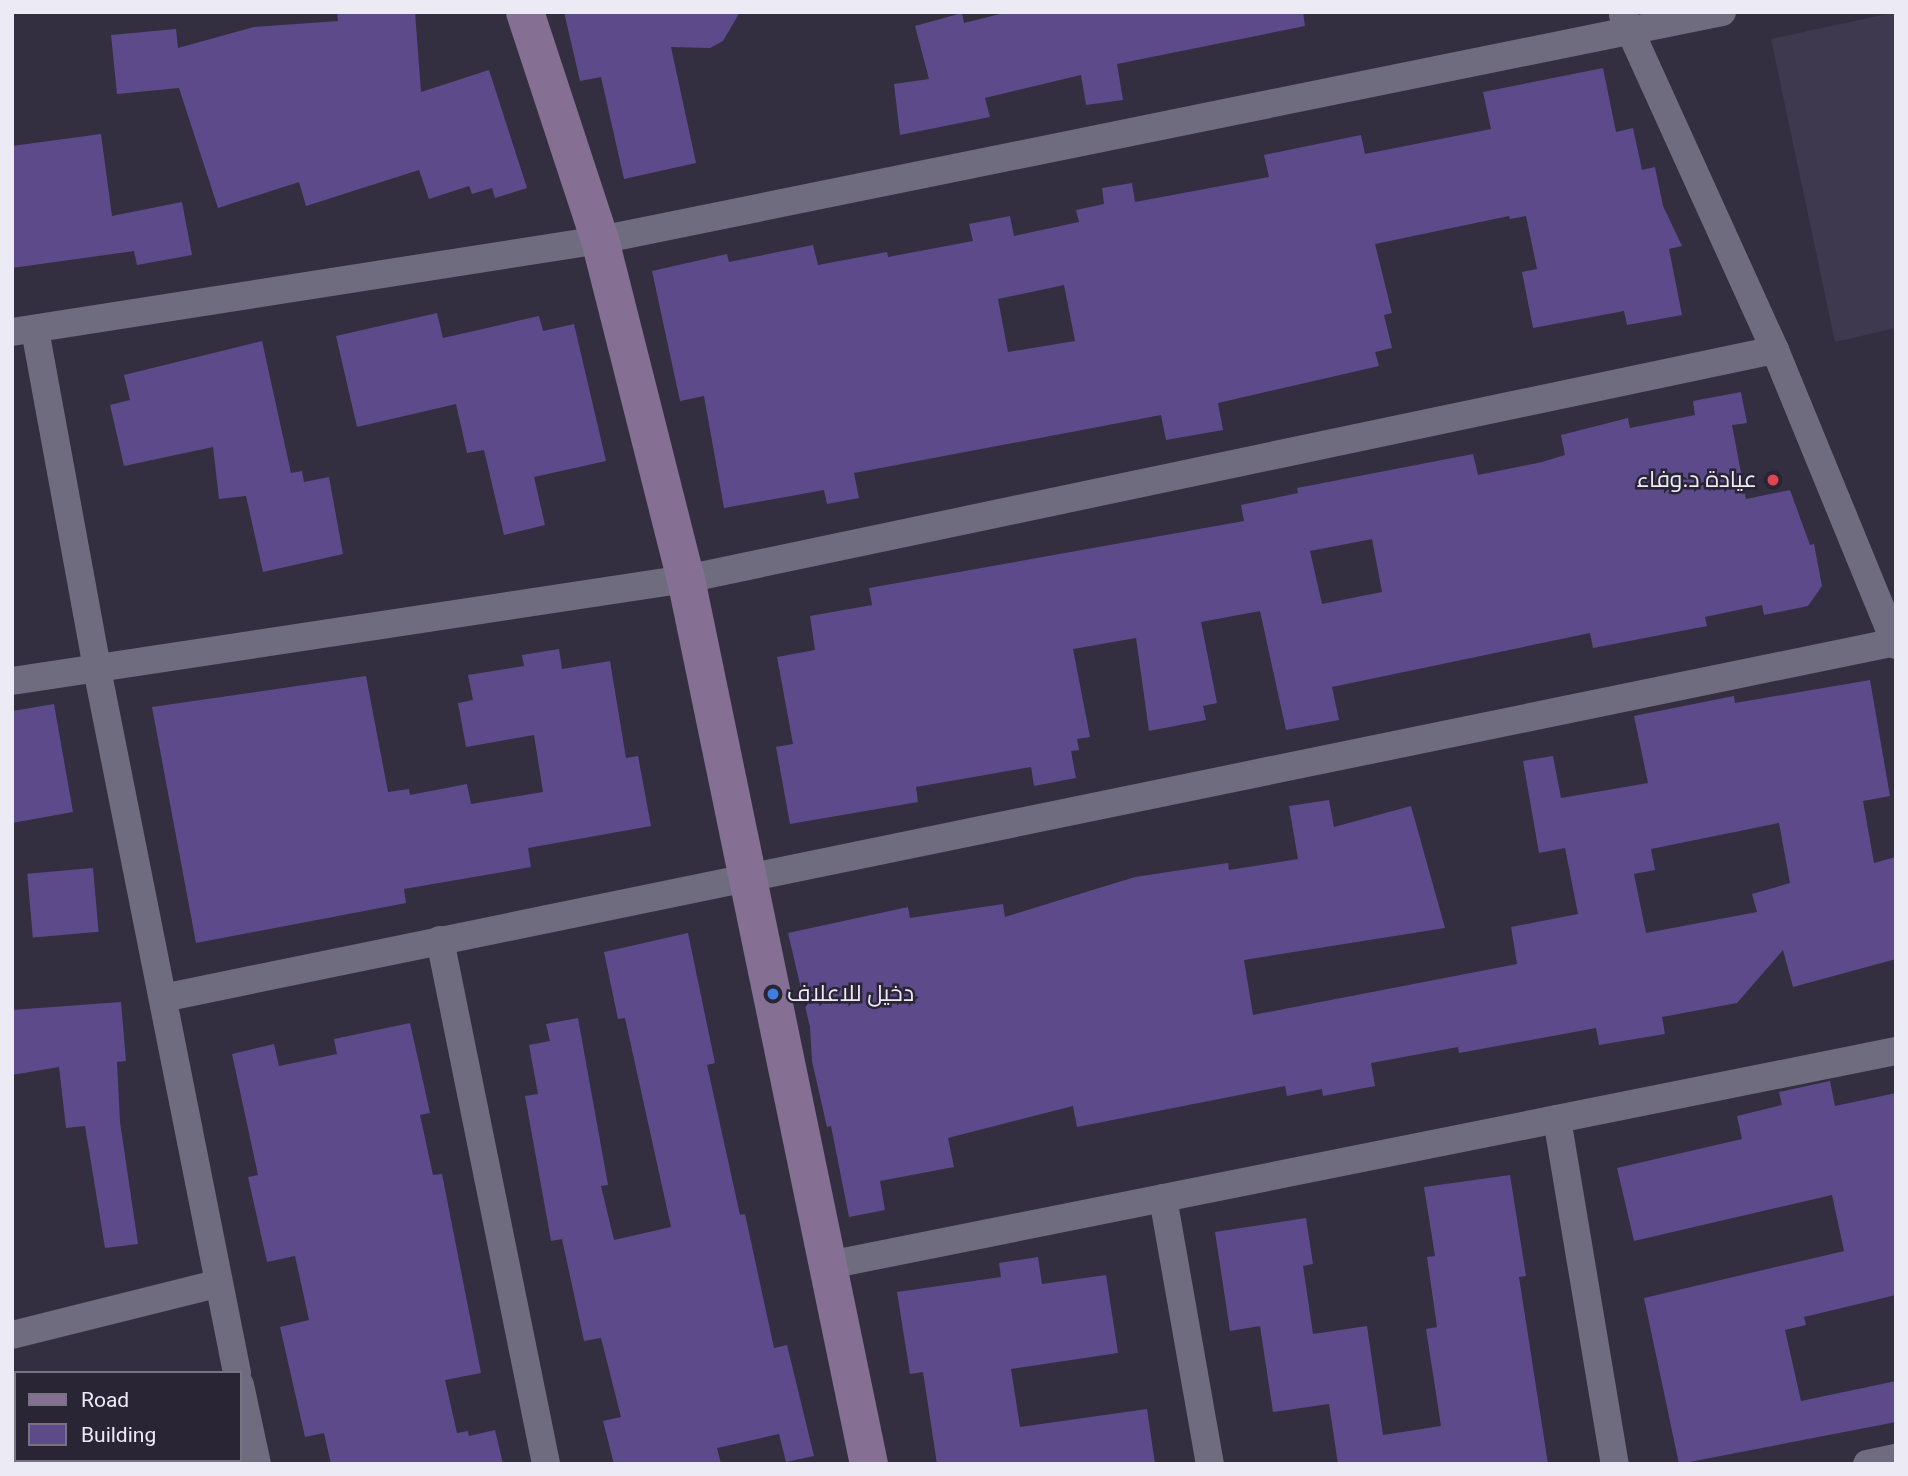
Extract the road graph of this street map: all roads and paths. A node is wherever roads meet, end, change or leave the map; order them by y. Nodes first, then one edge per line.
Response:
1 (525, 12) edge
2 (1722, 12) edge
3 (1626, 21) edge
4 (600, 240) junction
5 (24, 331) edge
6 (1774, 350) junction
7 (686, 579) junction
8 (1895, 643) edge
9 (97, 669) junction
10 (12, 681) edge
11 (747, 876) junction
12 (440, 940) junction
13 (163, 998) junction
14 (1896, 1051) edge
15 (1557, 1119) junction
16 (1163, 1198) junction
17 (828, 1265) junction
18 (217, 1284) junction
19 (12, 1335) edge
20 (237, 1371) edge
21 (242, 1394) edge
22 (1896, 1458) edge
23 (257, 1464) edge
24 (546, 1464) edge
25 (869, 1464) edge
26 (1210, 1464) edge
27 (1615, 1464) edge
28 (1867, 1464) edge

1 - 4 street
2 - 3 street
3 - 4 street
3 - 6 street
4 - 5 street
4 - 7 street
5 - 9 street
6 - 7 street
6 - 8 street
7 - 9 street
7 - 11 street
8 - 11 street
9 - 10 street
9 - 13 street
11 - 12 street
11 - 17 street
12 - 13 street
12 - 24 street
13 - 18 street
14 - 15 street
15 - 16 street
15 - 27 street
16 - 17 street
16 - 26 street
17 - 25 street
18 - 19 street
18 - 20 street
21 - 23 street
22 - 28 street

